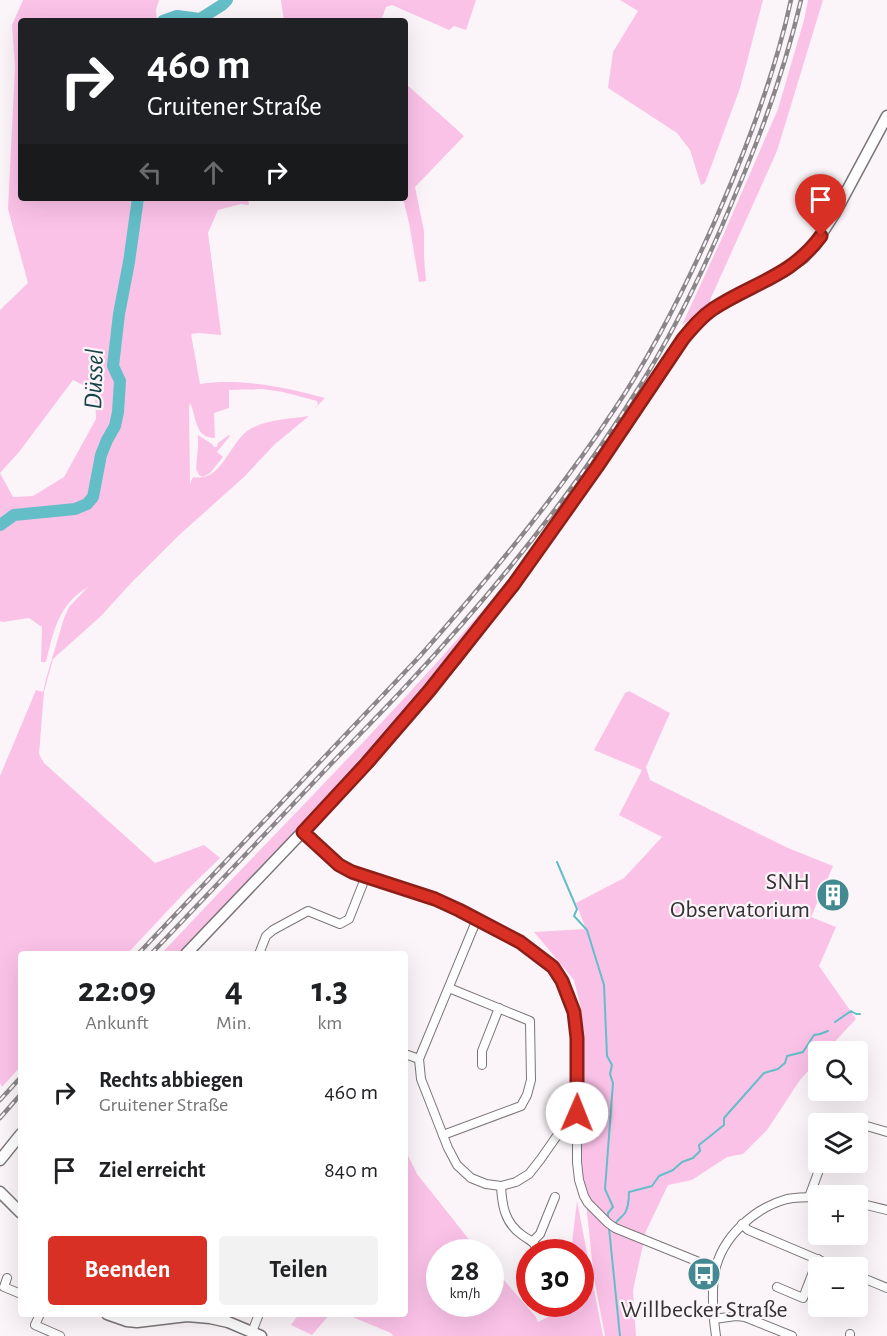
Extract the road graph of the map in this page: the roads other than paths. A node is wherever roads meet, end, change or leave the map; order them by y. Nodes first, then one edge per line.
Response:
1 (887, 116) edge
2 (303, 832) junction
3 (366, 876) junction
4 (477, 920) junction
5 (189, 951) edge
6 (260, 951) edge
7 (449, 988) junction
8 (499, 1008) junction
9 (408, 1055) edge
10 (419, 1059) junction
11 (482, 1065) dead end
12 (577, 1125) junction
13 (868, 1126) edge
14 (887, 1132) edge
15 (443, 1135) junction
16 (18, 1138) edge
17 (0, 1161) edge
18 (501, 1186) junction
19 (0, 1192) edge
20 (555, 1197) dead end
21 (808, 1197) edge
22 (868, 1205) edge
23 (18, 1210) edge
24 (887, 1210) edge
25 (742, 1224) junction
26 (529, 1239) edge
27 (534, 1239) edge
28 (814, 1257) edge
29 (716, 1269) junction
30 (8, 1278) dead end
31 (868, 1280) edge
32 (808, 1286) edge
33 (777, 1287) dead end
34 (887, 1288) edge
35 (18, 1293) edge
36 (39, 1317) edge
37 (116, 1317) edge
38 (178, 1317) edge
39 (198, 1317) edge
40 (260, 1317) edge
41 (714, 1318) junction
42 (257, 1334) edge
43 (60, 1336) edge
44 (716, 1336) edge
45 (792, 1336) edge

1 - 2 main road
2 - 3 street
2 - 5 main road
3 - 4 street
3 - 6 street
4 - 7 street
4 - 12 street
7 - 8 street
7 - 10 street
8 - 11 street
8 - 15 street
9 - 10 street
10 - 15 street
12 - 18 street
12 - 29 street
13 - 14 street
15 - 18 street
16 - 17 main road
18 - 26 street
19 - 23 main road
20 - 27 street
21 - 25 street
22 - 24 street
25 - 28 street
25 - 29 street
29 - 41 street
30 - 35 street
31 - 34 street
32 - 33 street
36 - 43 street
37 - 38 main road
39 - 42 main road
40 - 42 street
41 - 44 street
41 - 45 street

